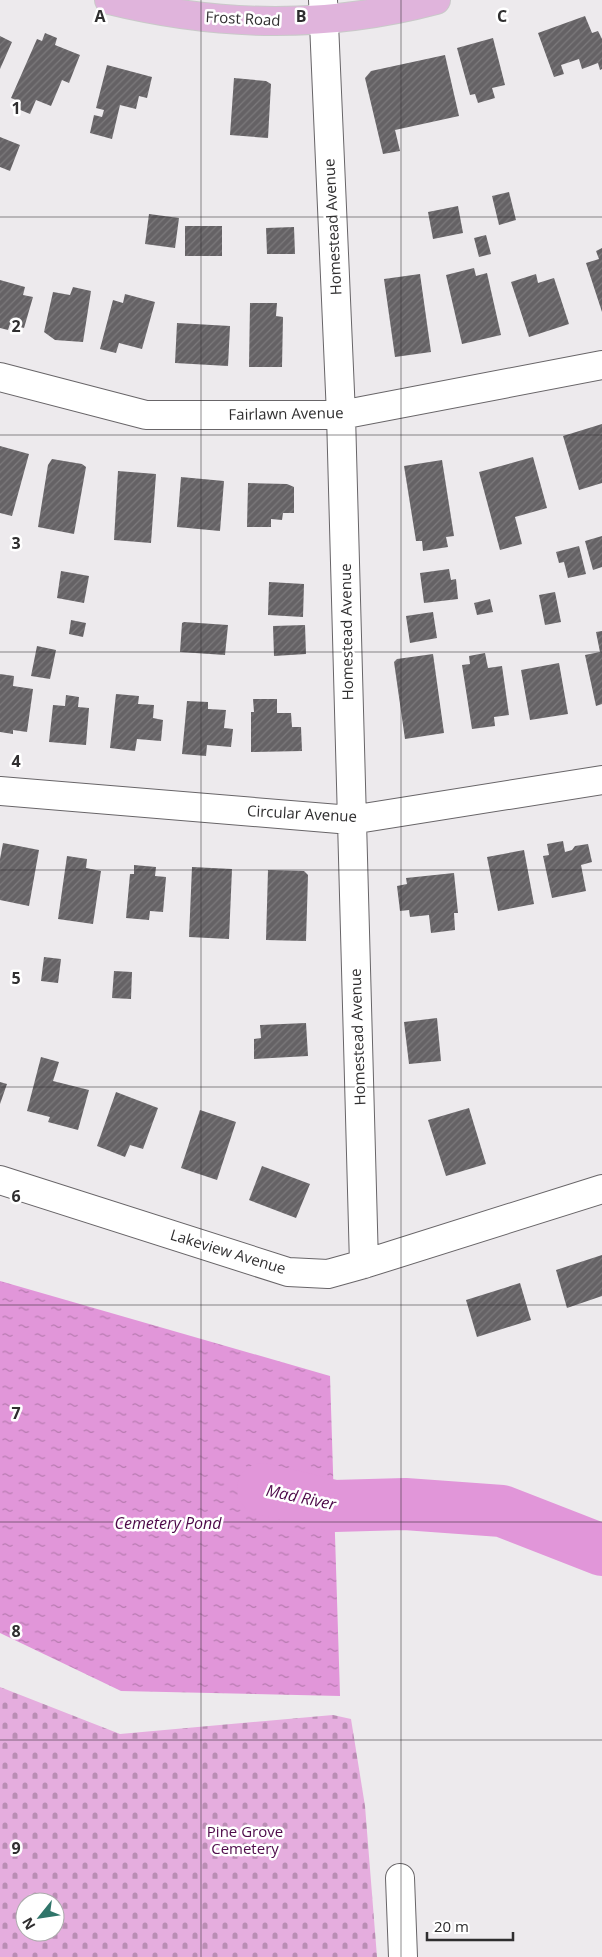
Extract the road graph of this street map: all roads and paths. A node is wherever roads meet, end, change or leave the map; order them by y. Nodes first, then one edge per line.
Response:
1 (109, 0) edge
2 (436, 0) edge
3 (323, 10) edge
4 (602, 365) edge
5 (0, 377) edge
6 (341, 414) junction
7 (602, 780) edge
8 (0, 791) edge
9 (351, 820) junction
10 (0, 1180) edge
11 (602, 1189) edge
12 (364, 1264) junction
13 (400, 1878) dead end
14 (403, 1957) edge

1 - 3 main road, Frost Road
2 - 3 main road, Frost Road
3 - 6 street, Homestead Avenue
4 - 6 street, Fairlawn Avenue
5 - 6 street, Fairlawn Avenue
6 - 9 street, Homestead Avenue
7 - 9 street, Circular Avenue
8 - 9 street, Circular Avenue
9 - 12 street, Homestead Avenue
10 - 12 street, Lakeview Avenue
11 - 12 street, Lakeview Avenue
13 - 14 street

